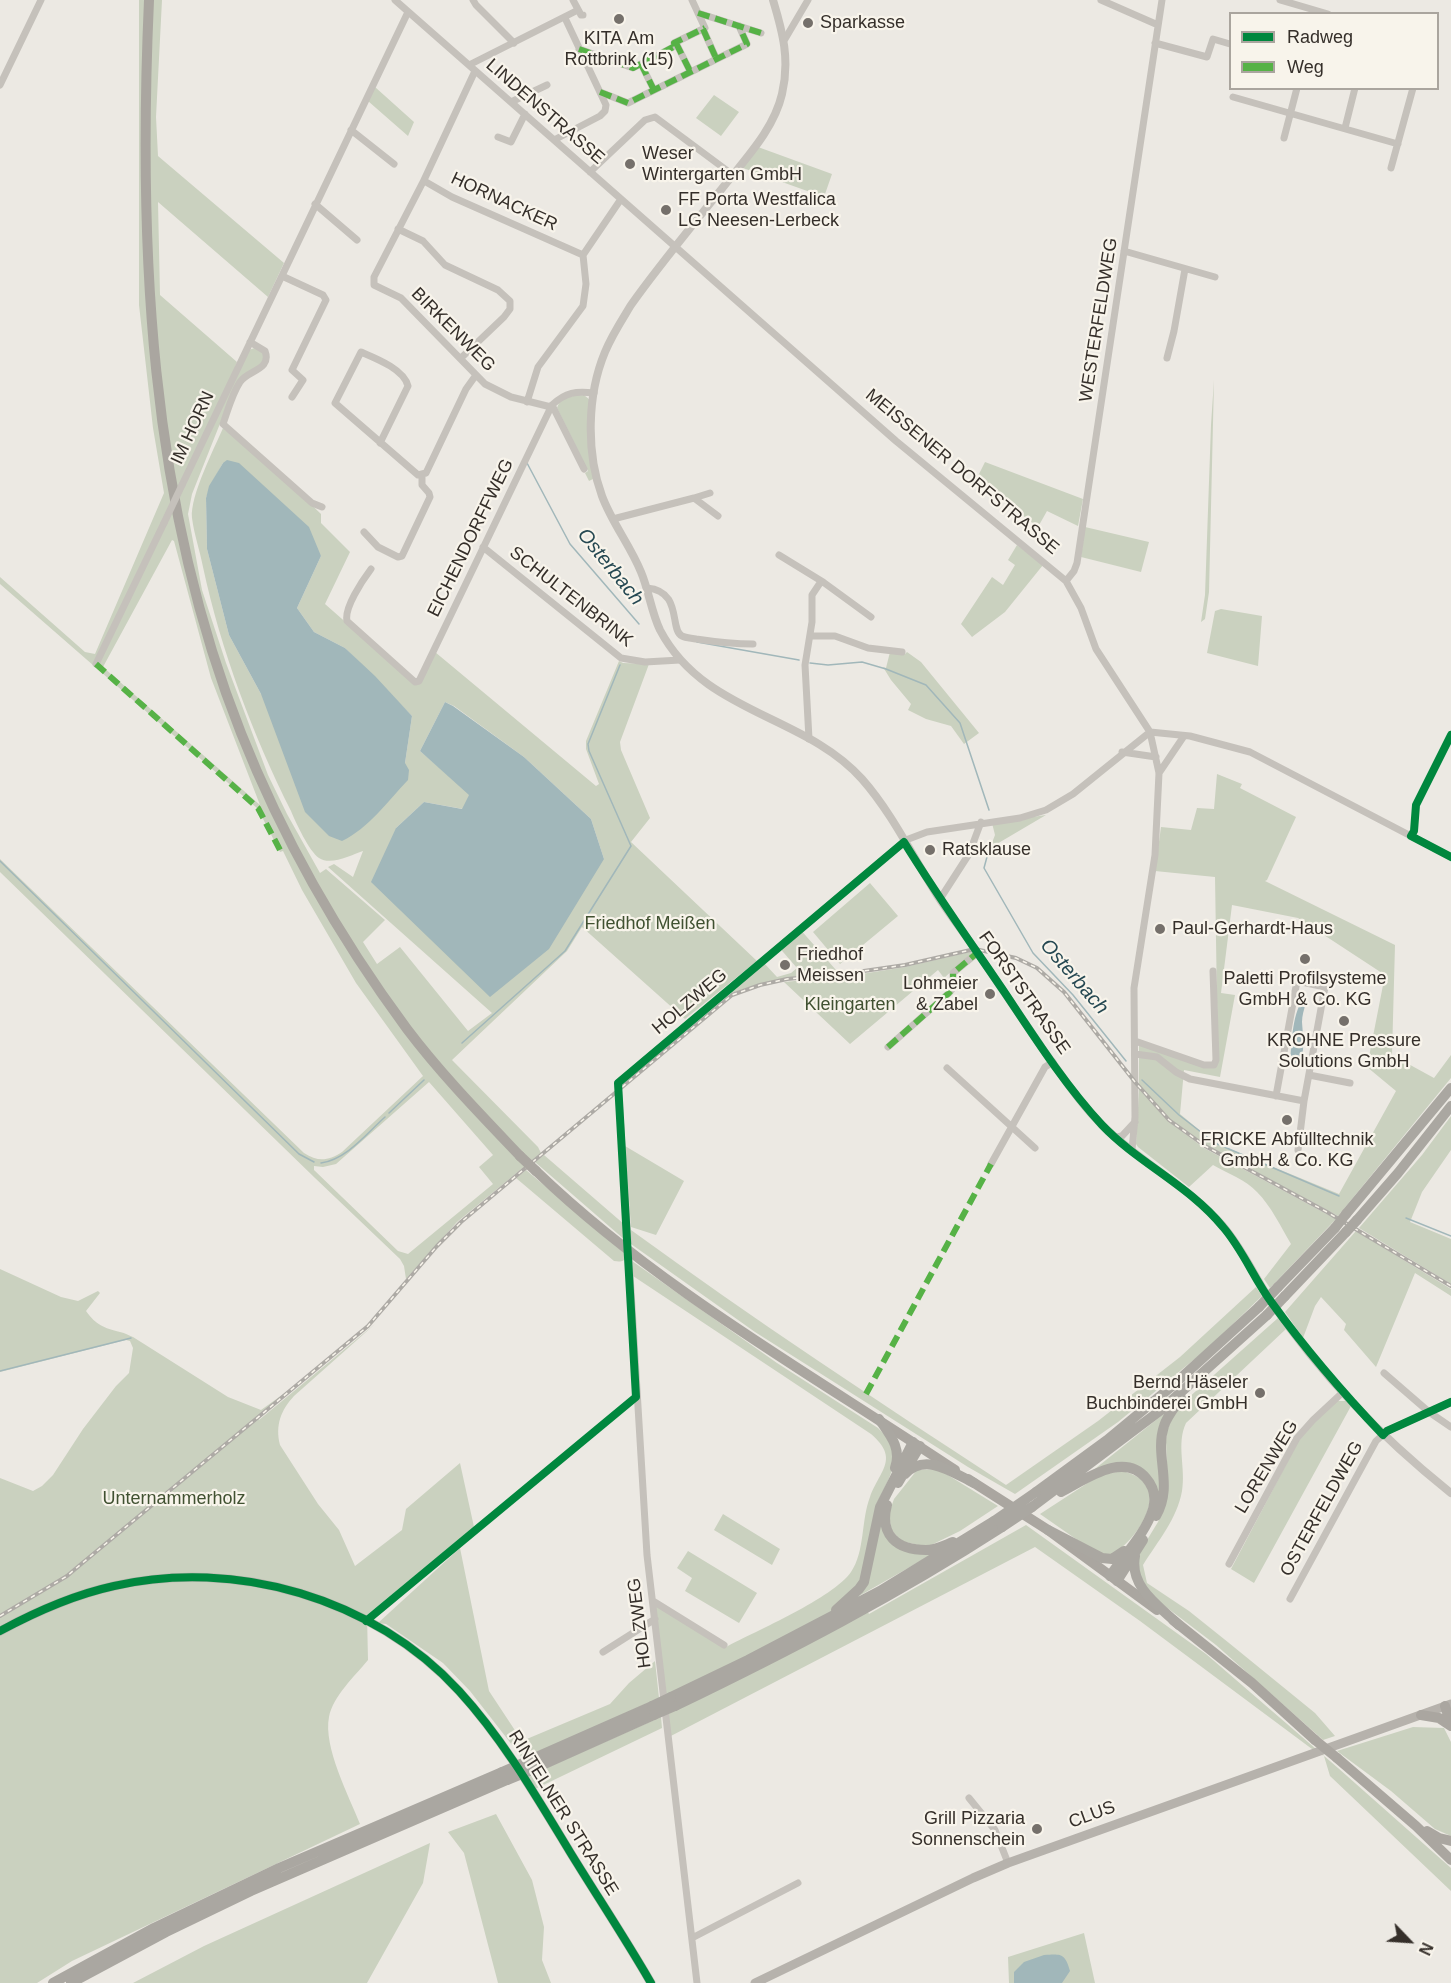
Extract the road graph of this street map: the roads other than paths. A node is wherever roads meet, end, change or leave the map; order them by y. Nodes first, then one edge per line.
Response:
1 (42, 0) edge
2 (149, 0) edge
3 (395, 0) edge
4 (473, 0) edge
5 (573, 0) edge
6 (692, 0) edge
7 (773, 0) edge
8 (808, 0) edge
9 (1101, 0) edge
10 (1162, 0) edge
11 (1280, 0) edge
12 (1293, 2) edge
13 (1313, 11) edge
14 (408, 12) junction
15 (698, 13) junction
16 (565, 18) junction
17 (1158, 25) junction
18 (739, 26) junction
19 (703, 29) junction
20 (761, 33) dead end
21 (785, 39) junction
22 (514, 43) junction
23 (1155, 43) junction
24 (675, 44) junction
25 (1229, 44) edge
26 (579, 49) junction
27 (716, 58) junction
28 (641, 64) junction
29 (469, 65) junction
30 (475, 70) junction
31 (690, 71) junction
32 (0, 85) edge
33 (548, 85) dead end
34 (654, 90) junction
35 (1297, 90) edge
36 (1354, 90) edge
37 (1412, 90) edge
38 (600, 92) junction
39 (1233, 97) dead end
40 (511, 102) junction
41 (525, 114) junction
42 (1291, 114) junction
43 (1345, 128) junction
44 (351, 130) junction
45 (498, 137) dead end
46 (1284, 138) dead end
47 (554, 140) junction
48 (1398, 144) junction
49 (394, 164) dead end
50 (1392, 168) dead end
51 (590, 172) junction
52 (733, 175) junction
53 (424, 180) junction
54 (621, 199) junction
55 (315, 204) junction
56 (398, 229) junction
57 (357, 240) dead end
58 (675, 248) junction
59 (1124, 251) junction
60 (583, 255) junction
61 (1185, 269) junction
62 (282, 276) junction
63 (1215, 277) dead end
64 (250, 342) junction
65 (461, 358) junction
66 (1167, 358) dead end
67 (476, 375) junction
68 (594, 393) junction
69 (292, 396) dead end
70 (527, 402) junction
71 (551, 406) junction
72 (380, 443) junction
73 (584, 469) dead end
74 (422, 475) junction
75 (710, 493) dead end
76 (694, 498) junction
77 (322, 507) dead end
78 (718, 516) dead end
79 (612, 519) junction
80 (364, 532) dead end
81 (483, 547) junction
82 (779, 555) dead end
83 (371, 569) dead end
84 (1066, 581) junction
85 (823, 582) junction
86 (646, 588) junction
87 (871, 617) dead end
88 (810, 636) junction
89 (753, 644) dead end
90 (902, 652) dead end
91 (680, 660) junction
92 (96, 664) dead end
93 (1150, 732) junction
94 (1184, 736) junction
95 (809, 740) junction
96 (1122, 752) junction
97 (1155, 757) junction
98 (1159, 773) junction
99 (981, 822) junction
100 (904, 842) junction
101 (1451, 857) edge
102 (940, 899) junction
103 (977, 953) junction
104 (1213, 971) dead end
105 (1135, 1041) junction
106 (888, 1047) dead end
107 (1135, 1054) junction
108 (1053, 1062) junction
109 (947, 1068) dead end
110 (1309, 1075) junction
111 (1350, 1083) dead end
112 (1451, 1088) edge
113 (1276, 1095) junction
114 (1304, 1101) junction
115 (1451, 1106) edge
116 (1135, 1122) junction
117 (1011, 1126) junction
118 (1116, 1137) junction
119 (1035, 1148) dead end
120 (1132, 1150) junction
121 (1298, 1150) dead end
122 (991, 1164) dead end
123 (628, 1242) dead end
124 (629, 1258) dead end
125 (1263, 1311) junction
126 (1384, 1373) dead end
127 (1193, 1382) junction
128 (1342, 1393) junction
129 (1451, 1402) edge
130 (1429, 1413) junction
131 (879, 1419) junction
132 (1451, 1427) edge
133 (1383, 1435) junction
134 (916, 1444) junction
135 (895, 1482) junction
136 (974, 1483) junction
137 (1451, 1493) edge
138 (1042, 1497) junction
139 (998, 1524) junction
140 (1048, 1530) junction
141 (973, 1533) junction
142 (1134, 1549) junction
143 (1229, 1564) dead end
144 (1114, 1578) junction
145 (1290, 1599) dead end
146 (653, 1601) junction
147 (655, 1619) junction
148 (819, 1624) junction
149 (1179, 1625) junction
150 (0, 1631) edge
151 (724, 1645) dead end
152 (603, 1652) dead end
153 (673, 1702) junction
154 (1448, 1705) edge
155 (1421, 1715) junction
156 (1451, 1726) edge
157 (504, 1776) junction
158 (969, 1798) dead end
159 (1416, 1826) junction
160 (1451, 1841) edge
161 (1451, 1860) edge
162 (1008, 1863) junction
163 (798, 1883) dead end
164 (692, 1938) junction
165 (53, 1983) edge
166 (71, 1983) edge
167 (651, 1983) edge
168 (697, 1983) edge
169 (755, 1983) edge

1 - 32 street
2 - 131 main road, bridge
3 - 14 street, LINDENSTRASSE
4 - 22 street
5 - 16 street
6 - 15 street
7 - 21 street, FORSTSTRASSE
8 - 21 street
9 - 17 street
10 - 17 street, WESTERFELDWEG
11 - 12 street
12 - 13 street
14 - 29 street, LINDENSTRASSE
14 - 44 street, IM HORN
15 - 18 street
15 - 19 street
16 - 22 street
16 - 26 street
17 - 23 street, WESTERFELDWEG
18 - 20 street
18 - 27 street
19 - 24 street
19 - 27 street
21 - 52 street, FORSTSTRASSE
22 - 29 street
23 - 25 street
23 - 59 street, WESTERFELDWEG
24 - 28 street
24 - 31 street
26 - 28 street
26 - 38 street
27 - 31 street
28 - 34 street
29 - 30 street, LINDENSTRASSE
30 - 40 street, LINDENSTRASSE
30 - 53 street, HORNACKER
31 - 34 street
33 - 40 street
34 - 38 street
35 - 42 street
36 - 43 street
37 - 48 street
38 - 47 street
39 - 42 street
40 - 41 street, LINDENSTRASSE
41 - 45 street
41 - 47 street, LINDENSTRASSE
42 - 43 street
42 - 46 street
43 - 48 street
44 - 49 street
44 - 55 street, IM HORN
47 - 51 street, LINDENSTRASSE
48 - 50 street
51 - 52 street
51 - 54 street, LINDENSTRASSE
52 - 58 street, FORSTSTRASSE
53 - 56 street, BIRKENWEG
53 - 60 street, HORNACKER
54 - 58 street, LINDENSTRASSE
54 - 60 street
55 - 57 street
55 - 62 street, IM HORN
56 - 65 street, BIRKENWEG
56 - 65 street
58 - 68 street, FORSTSTRASSE
58 - 84 street, MEISSENER DORFSTRASSE
59 - 61 street
59 - 84 street, WESTERFELDWEG
60 - 70 street
61 - 63 street
61 - 66 street
62 - 64 street, IM HORN
62 - 69 street
64 - 77 street
64 - 92 street, IM HORN, bridge
65 - 67 street, BIRKENWEG
67 - 70 street, BIRKENWEG
67 - 74 street
68 - 71 street
68 - 79 street, FORSTSTRASSE
70 - 71 street, BIRKENWEG
71 - 73 street
71 - 81 street, EICHENDORFFWEG
72 - 72 street
72 - 74 street
74 - 80 street
75 - 76 street
76 - 78 street
76 - 79 street
79 - 86 street, FORSTSTRASSE
81 - 83 street, EICHENDORFFWEG
81 - 91 street, SCHULTENBRINK
82 - 85 street
84 - 93 street, MEISSENER DORFSTRASSE
85 - 87 street
85 - 88 street
86 - 89 street
86 - 91 street, FORSTSTRASSE
88 - 90 street
88 - 95 street
91 - 95 street, FORSTSTRASSE
93 - 94 street
93 - 96 street
93 - 97 street, MEISSENER DORFSTRASSE
94 - 98 street
94 - 101 street
95 - 100 street, FORSTSTRASSE
96 - 97 street
96 - 99 street
97 - 98 street, MEISSENER DORFSTRASSE
98 - 105 street, MEISSENER DORFSTRASSE
99 - 100 street
99 - 102 street
100 - 102 street, FORSTSTRASSE
100 - 123 street, HOLZWEG
102 - 103 street, FORSTSTRASSE
103 - 106 street
103 - 108 street, FORSTSTRASSE
104 - 105 street
105 - 107 street, MEISSENER DORFSTRASSE
107 - 113 street
107 - 116 street, MEISSENER DORFSTRASSE
108 - 117 street
108 - 118 street, FORSTSTRASSE
109 - 117 street
110 - 111 street
110 - 113 street
110 - 114 street
112 - 125 highway, bridge
113 - 114 street
114 - 121 street
115 - 125 highway, bridge
116 - 118 street
116 - 120 street, MEISSENER DORFSTRASSE
117 - 119 street
117 - 122 street
118 - 120 street, FORSTSTRASSE
120 - 128 street
124 - 146 street, HOLZWEG
125 - 127 highway
125 - 138 highway
126 - 130 street
127 - 138 highway
127 - 142 highway
128 - 133 street
128 - 143 street, LORENWEG
129 - 130 street
130 - 132 street
130 - 133 street
131 - 134 main road
131 - 135 highway
133 - 137 street
133 - 145 street, OSTERFELDWEG
134 - 135 highway
134 - 136 main road
135 - 136 highway
135 - 141 highway
135 - 148 highway
136 - 140 main road
138 - 139 highway, bridge
138 - 139 highway, bridge
138 - 142 highway
139 - 141 highway
139 - 153 highway
140 - 142 highway
140 - 144 main road
141 - 148 highway
142 - 144 highway
142 - 149 highway
144 - 149 main road
146 - 147 street, HOLZWEG
146 - 151 street
147 - 152 street
147 - 164 street, HOLZWEG
148 - 153 highway
149 - 159 main road, bridge
150 - 167 main road, RINTELNER STRASSE
153 - 157 highway, bridge
154 - 155 main road, CLUS
154 - 156 main road
155 - 156 main road
155 - 162 main road, CLUS
157 - 165 highway
157 - 166 highway
158 - 162 street
159 - 160 main road
159 - 161 main road
162 - 169 main road, CLUS
163 - 164 street
164 - 168 street, HOLZWEG

